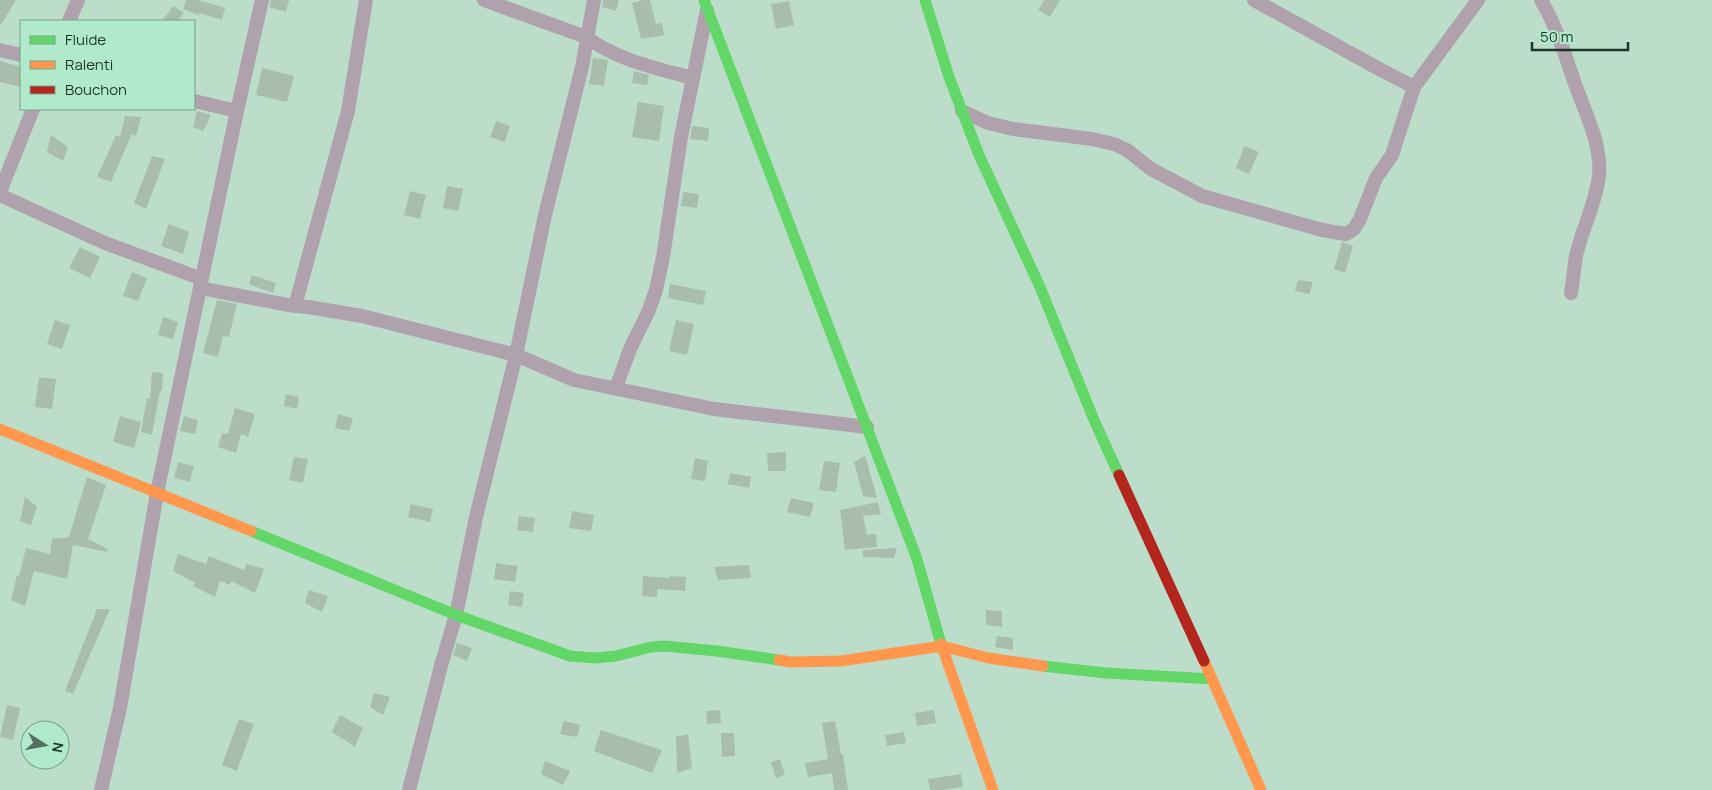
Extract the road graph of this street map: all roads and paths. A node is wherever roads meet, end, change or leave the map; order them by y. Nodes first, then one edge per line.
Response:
1 (78, 0) edge
2 (262, 0) edge
3 (366, 0) edge
4 (484, 0) edge
5 (594, 0) edge
6 (925, 0) edge
7 (1254, 0) edge
8 (1478, 0) edge
9 (1541, 0) edge
10 (706, 5) edge
11 (69, 20) edge
12 (586, 37) junction
13 (0, 50) edge
14 (20, 55) edge
15 (692, 78) junction
16 (1414, 86) junction
17 (195, 101) edge
18 (33, 110) edge
19 (237, 111) junction
20 (962, 111) junction
21 (0, 194) edge
22 (201, 284) junction
23 (1571, 293) dead end
24 (295, 306) junction
25 (516, 355) junction
26 (616, 388) junction
27 (867, 427) junction
28 (0, 429) edge
29 (157, 494) junction
30 (456, 615) junction
31 (942, 646) junction
32 (1212, 679) junction
33 (102, 790) edge
34 (409, 790) edge
35 (993, 790) edge
36 (1260, 790) edge

1 - 11 street
2 - 19 street
3 - 24 street
4 - 12 street
5 - 12 street
6 - 20 street
7 - 16 street
8 - 16 street
9 - 23 street
10 - 15 street
10 - 27 street
12 - 15 street
12 - 25 street
13 - 14 street
15 - 26 street
16 - 20 street
17 - 19 street
18 - 21 street
19 - 22 street
20 - 32 street
21 - 22 street
22 - 24 street
22 - 29 street
24 - 25 street
25 - 26 street
25 - 30 street
26 - 27 street
27 - 31 street
28 - 29 street
29 - 30 street
29 - 33 street
30 - 31 street
30 - 34 street
31 - 32 street
31 - 35 street
32 - 36 street

